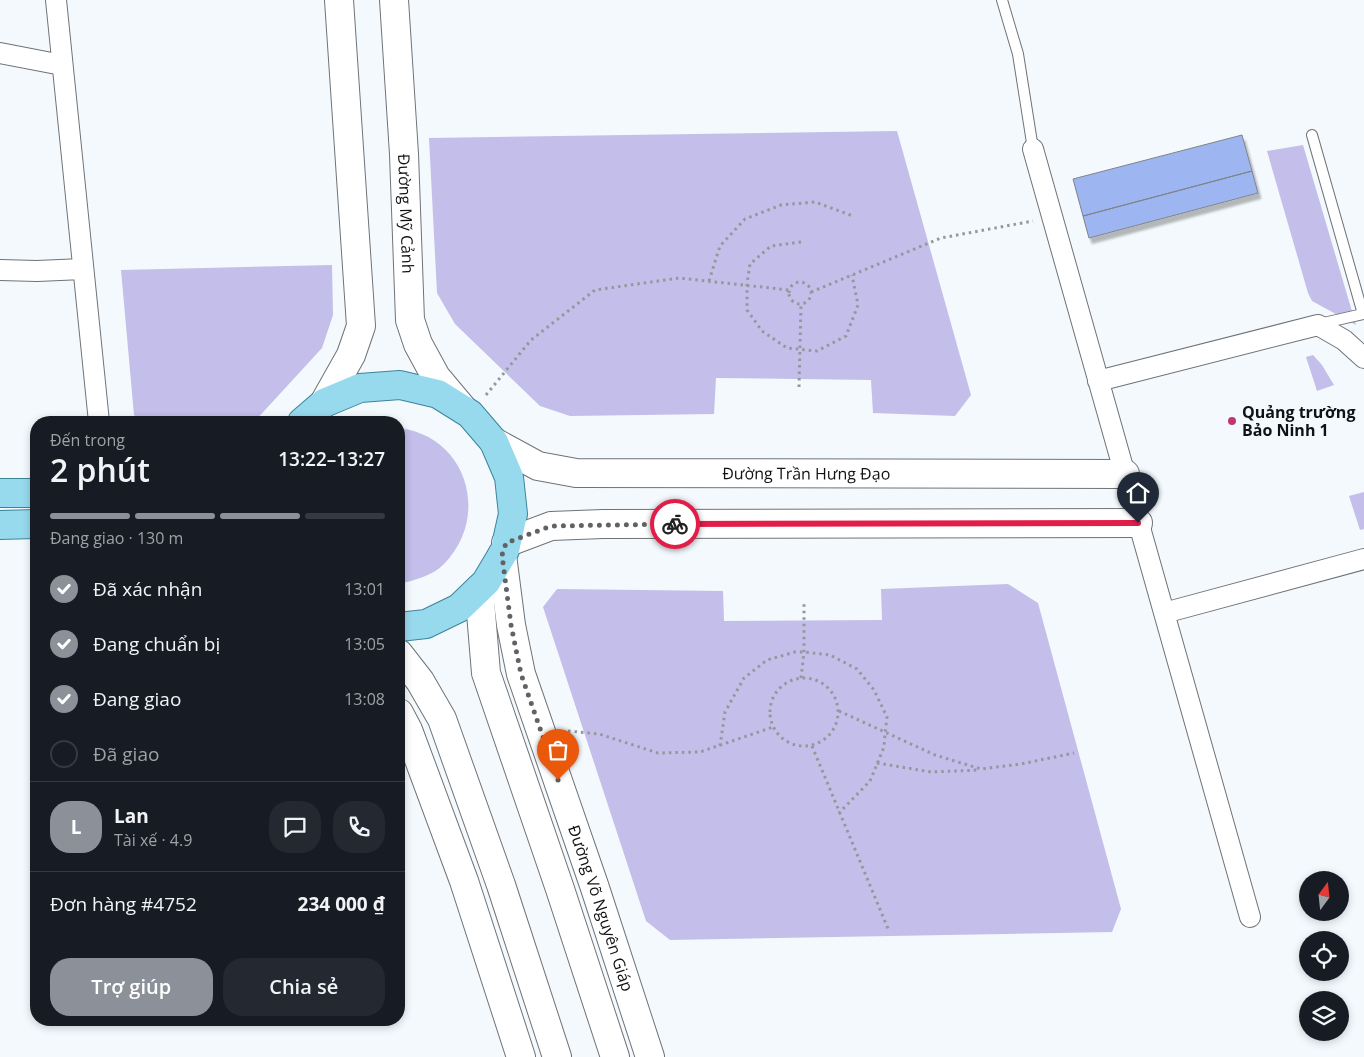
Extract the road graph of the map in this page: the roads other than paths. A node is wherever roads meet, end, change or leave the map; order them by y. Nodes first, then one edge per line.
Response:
1 (56, 0) edge
2 (340, 0) edge
3 (394, 0) edge
4 (1002, 0) edge
5 (0, 53) edge
6 (62, 65) junction
7 (1312, 135) dead end
8 (1033, 149) joint
9 (0, 270) edge
10 (83, 270) junction
11 (1318, 325) junction
12 (1364, 358) edge
13 (1098, 381) junction
14 (324, 404) junction
15 (467, 413) junction
16 (97, 416) edge
17 (309, 416) edge
18 (494, 442) junction
19 (1125, 474) junction
20 (0, 493) edge
21 (30, 493) edge
22 (1138, 523) junction
23 (30, 524) edge
24 (0, 525) edge
25 (504, 549) junction
26 (1364, 559) edge
27 (479, 589) junction
28 (1164, 613) junction
29 (405, 626) edge
30 (405, 662) edge
31 (405, 724) edge
32 (1250, 917) dead end
33 (522, 1057) edge
34 (557, 1057) edge
35 (615, 1057) edge
36 (650, 1057) edge

1 - 6 street
2 - 14 main road
3 - 15 main road, Đường Mỹ Cảnh
4 - 8 lane
5 - 6 street
6 - 10 street
7 - 11 lane
8 - 13 street
9 - 10 street
10 - 16 street
11 - 12 street
11 - 13 street
13 - 19 street
14 - 15 main road
14 - 17 main road
15 - 18 main road
18 - 19 main road, Đường Trần Hưng Đạo
18 - 25 main road
19 - 22 street
20 - 21 main road
22 - 25 main road
22 - 28 street
23 - 24 main road
25 - 27 main road
25 - 36 main road, Đường Võ Nguyên Giáp
26 - 28 street
27 - 29 main road
27 - 35 main road, Đường Võ Nguyên Giáp
28 - 32 street
30 - 34 main road
31 - 33 main road

